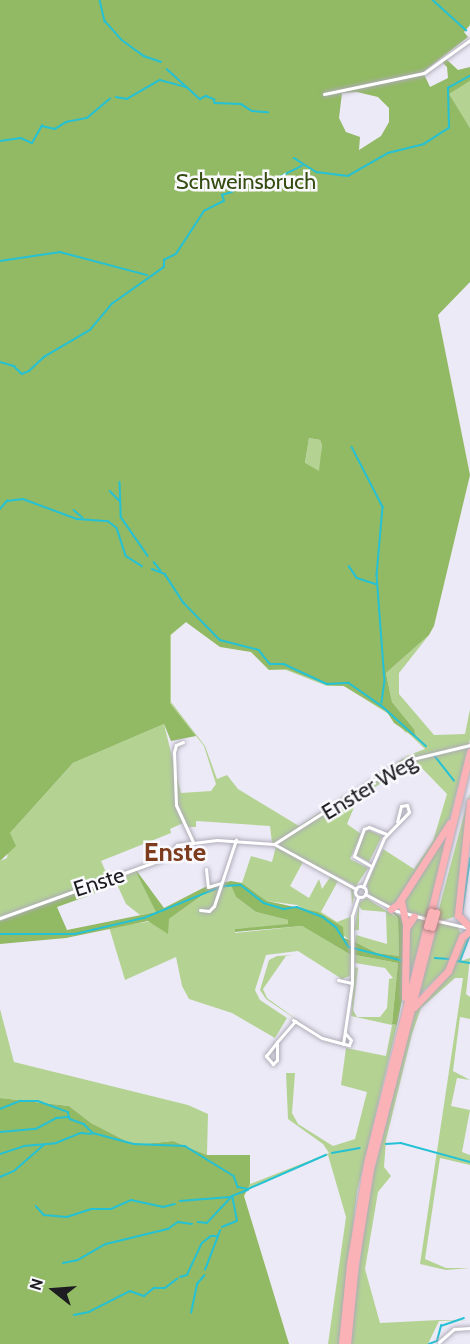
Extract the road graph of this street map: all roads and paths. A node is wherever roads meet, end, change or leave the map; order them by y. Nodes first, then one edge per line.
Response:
1 (470, 40) edge
2 (324, 94) dead end
3 (183, 742) dead end
4 (470, 745) edge
5 (470, 752) edge
6 (470, 772) edge
7 (460, 796) junction
8 (470, 802) edge
9 (397, 822) junction
10 (386, 834) junction
11 (236, 840) junction
12 (193, 842) junction
13 (274, 844) junction
14 (371, 866) junction
15 (206, 869) dead end
16 (222, 885) junction
17 (363, 887) junction
18 (356, 889) junction
19 (365, 894) junction
20 (358, 897) junction
21 (402, 899) junction
22 (391, 909) junction
23 (200, 910) dead end
24 (403, 913) junction
25 (433, 913) junction
26 (458, 915) junction
27 (414, 916) junction
28 (0, 918) edge
29 (452, 924) junction
30 (461, 926) junction
31 (406, 928) junction
32 (470, 929) edge
33 (462, 937) junction
34 (338, 980) dead end
35 (352, 983) junction
36 (345, 1033) junction
37 (400, 1036) junction
38 (277, 1042) junction
39 (343, 1044) junction
40 (368, 1166) junction
41 (470, 1328) edge
42 (439, 1342) dead end
43 (342, 1344) edge
44 (347, 1344) edge

1 - 2 street
3 - 12 street
4 - 13 street, Enster Weg
5 - 7 highway
6 - 25 highway
7 - 21 highway
7 - 25 highway
8 - 26 highway
9 - 9 street
9 - 10 street
10 - 14 street
10 - 14 street
11 - 12 street, Enste
11 - 13 street, Enste
11 - 16 street
12 - 28 street, Enste
13 - 18 street
14 - 17 street
15 - 16 street
16 - 23 street
17 - 18 street
17 - 19 street
18 - 20 street
19 - 20 street
19 - 22 street
20 - 35 street
21 - 22 highway
21 - 24 highway
22 - 24 street
24 - 27 street
24 - 31 highway
25 - 37 highway, bridge
26 - 29 highway
26 - 32 highway
27 - 29 street
27 - 31 highway
29 - 30 street
30 - 32 street
30 - 33 highway
31 - 37 highway
32 - 33 highway
33 - 37 highway
34 - 35 street
35 - 36 street
36 - 39 street
36 - 39 street
37 - 40 highway
38 - 38 street
38 - 39 street
40 - 43 highway
40 - 44 highway
41 - 42 street

